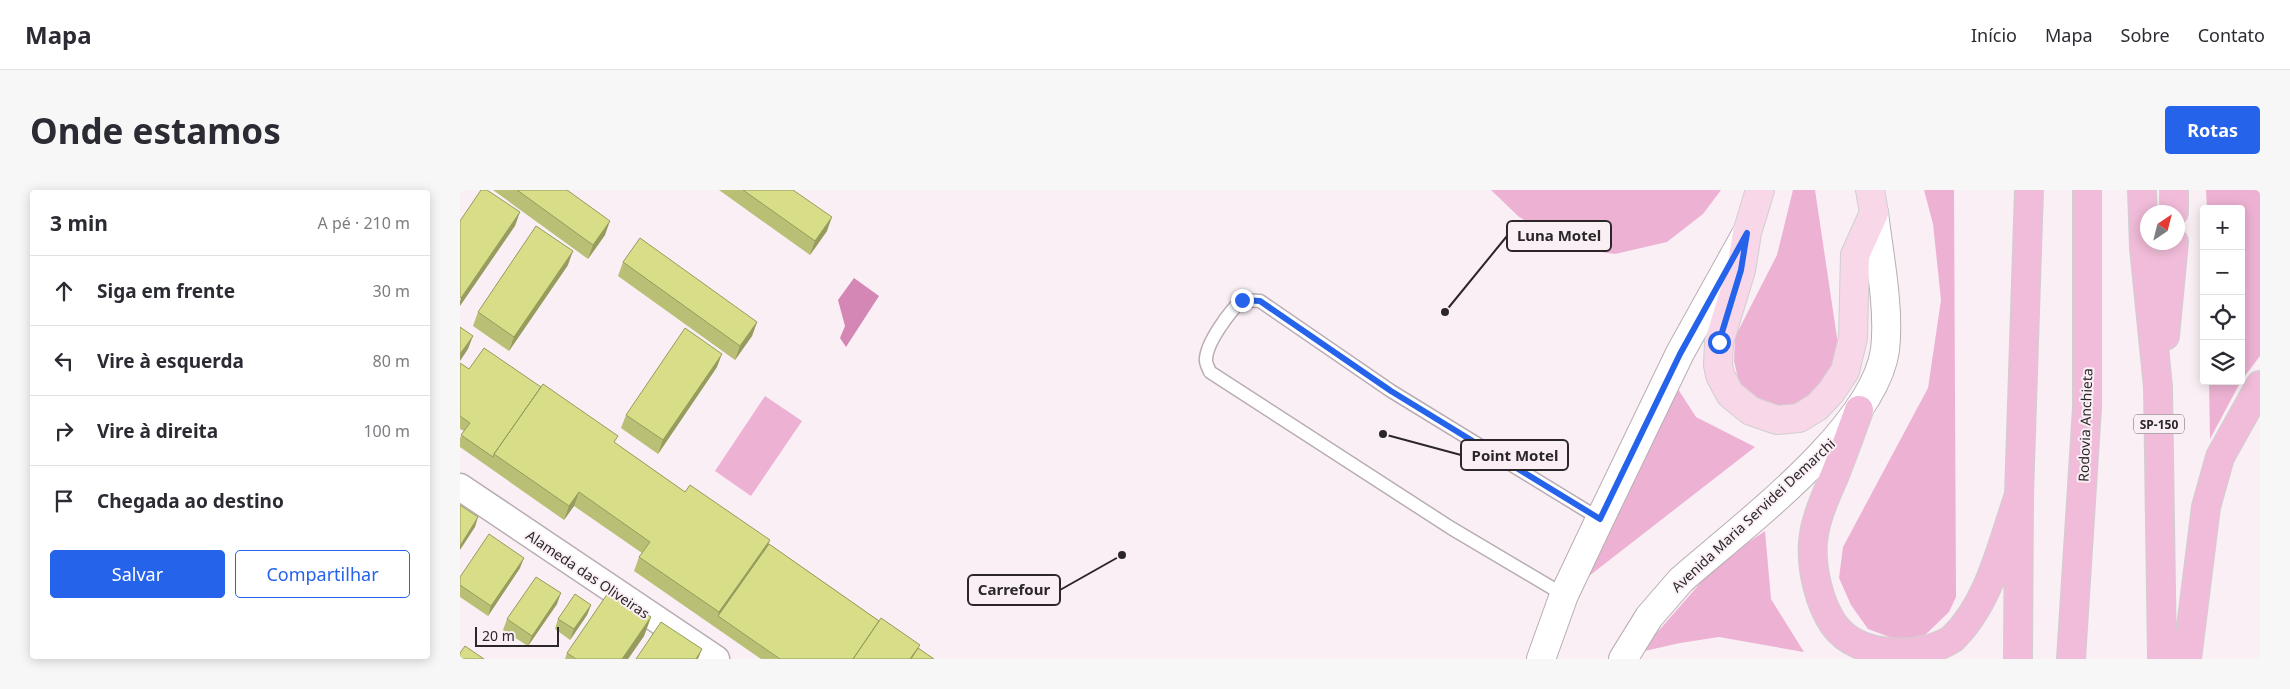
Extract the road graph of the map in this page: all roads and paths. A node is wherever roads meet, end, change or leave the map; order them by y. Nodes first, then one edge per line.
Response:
1 (1760, 190) edge
2 (2029, 190) edge
3 (2087, 190) edge
4 (2142, 190) edge
5 (2174, 190) edge
6 (1872, 202) edge
7 (2174, 205) edge
8 (1747, 233) junction
9 (2173, 250) edge
10 (2260, 384) edge
11 (2158, 387) junction
12 (1859, 410) junction
13 (460, 487) edge
14 (2019, 495) junction
15 (1600, 519) junction
16 (1564, 595) junction
17 (716, 659) edge
18 (1541, 659) edge
19 (1623, 659) edge
20 (2018, 659) edge
21 (2071, 659) edge
22 (2162, 659) edge
23 (2187, 659) edge

1 - 8 main road
2 - 14 highway
3 - 21 highway, Rodovia Anchieta
4 - 11 highway, SP-150
5 - 7 highway
6 - 8 main road
6 - 12 main road, Avenida Maria Servidei Demarchi
8 - 15 main road
9 - 11 highway, SP-150
10 - 23 highway
11 - 22 highway, SP-150
12 - 14 highway
12 - 19 main road, Avenida Maria Servidei Demarchi
13 - 17 street, Alameda das Oliveiras
14 - 20 highway
15 - 16 main road
15 - 16 lane
16 - 18 main road

